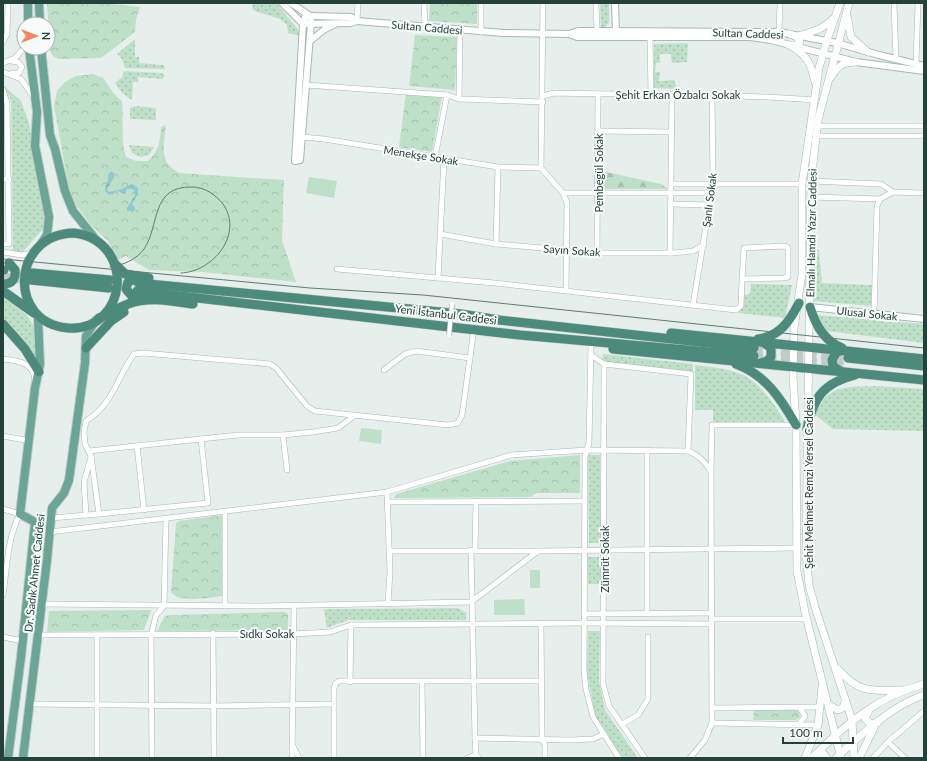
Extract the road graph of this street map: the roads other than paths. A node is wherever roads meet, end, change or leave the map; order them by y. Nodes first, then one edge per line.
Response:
1 (8, 3) edge
2 (28, 3) edge
3 (39, 3) edge
4 (282, 3) edge
5 (291, 3) edge
6 (358, 3) edge
7 (424, 3) edge
8 (481, 3) edge
9 (543, 3) edge
10 (596, 3) edge
11 (615, 3) edge
12 (780, 3) edge
13 (840, 3) edge
14 (849, 3) edge
15 (894, 3) edge
16 (918, 3) edge
17 (299, 6) edge
18 (847, 10) junction
19 (308, 15) junction
20 (28, 16) edge
21 (40, 16) edge
22 (5, 19) edge
23 (833, 19) junction
24 (357, 21) junction
25 (311, 23) junction
26 (303, 24) junction
27 (336, 24) junction
28 (425, 27) junction
29 (460, 30) junction
30 (597, 31) junction
31 (482, 32) junction
32 (779, 32) junction
33 (544, 33) junction
34 (569, 34) junction
35 (616, 34) junction
36 (794, 35) junction
37 (650, 37) junction
38 (826, 40) junction
39 (310, 41) junction
40 (3, 42) edge
41 (837, 43) junction
42 (790, 45) junction
43 (868, 52) junction
44 (823, 53) junction
45 (18, 56) edge
46 (30, 56) edge
47 (42, 56) edge
48 (834, 56) junction
49 (896, 59) junction
50 (11, 61) junction
51 (856, 62) junction
52 (3, 63) edge
53 (916, 64) junction
54 (924, 66) edge
55 (924, 71) edge
56 (3, 72) edge
57 (9, 73) junction
58 (828, 82) junction
59 (306, 85) junction
60 (816, 86) junction
61 (3, 90) edge
62 (598, 94) junction
63 (651, 94) junction
64 (672, 94) junction
65 (712, 94) junction
66 (447, 95) junction
67 (459, 99) junction
68 (543, 99) junction
69 (814, 100) junction
70 (36, 101) junction
71 (817, 126) junction
72 (924, 126) edge
73 (598, 131) junction
74 (672, 132) junction
75 (816, 136) junction
76 (924, 136) edge
77 (302, 137) junction
78 (6, 157) edge
79 (435, 157) junction
80 (444, 158) junction
81 (498, 167) junction
82 (541, 168) junction
83 (3, 179) edge
84 (9, 179) junction
85 (811, 181) junction
86 (672, 184) junction
87 (713, 184) junction
88 (802, 184) junction
89 (597, 192) junction
90 (672, 192) junction
91 (893, 192) junction
92 (563, 193) junction
93 (712, 193) junction
94 (924, 193) edge
95 (810, 197) junction
96 (880, 199) junction
97 (672, 204) junction
98 (710, 205) junction
99 (440, 234) junction
100 (98, 242) junction
101 (3, 244) edge
102 (41, 244) junction
103 (496, 244) junction
104 (704, 245) junction
105 (566, 250) junction
106 (3, 252) edge
107 (597, 253) junction
108 (670, 253) junction
109 (32, 254) junction
110 (115, 264) junction
111 (337, 268) dead end
112 (4, 270) edge
113 (32, 276) tunnel mouth
114 (438, 278) junction
115 (742, 279) junction
116 (3, 284) edge
117 (109, 284) dead end
118 (137, 284) junction
119 (3, 290) edge
120 (566, 292) junction
121 (152, 299) junction
122 (184, 303) junction
123 (799, 303) junction
124 (452, 304) dead end
125 (693, 305) junction
126 (810, 306) junction
127 (874, 313) junction
128 (461, 314) junction
129 (38, 316) junction
130 (810, 316) junction
131 (796, 317) junction
132 (98, 319) junction
133 (924, 319) edge
134 (394, 320) junction
135 (3, 324) edge
136 (474, 330) junction
137 (449, 335) dead end
138 (520, 335) junction
139 (746, 341) junction
140 (763, 342) junction
141 (793, 345) junction
142 (809, 347) junction
143 (86, 348) junction
144 (591, 351) junction
145 (470, 358) junction
146 (3, 359) edge
147 (846, 359) junction
148 (924, 359) edge
149 (725, 360) junction
150 (761, 363) junction
151 (604, 364) junction
152 (924, 366) edge
153 (793, 367) junction
154 (808, 368) junction
155 (384, 370) dead end
156 (39, 372) junction
157 (861, 374) junction
158 (924, 374) edge
159 (924, 380) edge
160 (35, 388) junction
161 (808, 403) junction
162 (795, 405) junction
163 (354, 416) junction
164 (796, 425) junction
165 (807, 429) junction
166 (283, 435) junction
167 (3, 436) edge
168 (201, 439) junction
169 (30, 441) junction
170 (137, 446) junction
171 (587, 450) junction
172 (603, 450) junction
173 (647, 450) junction
174 (688, 451) junction
175 (90, 453) junction
176 (288, 470) dead end
177 (711, 472) junction
178 (387, 492) junction
179 (584, 501) junction
180 (387, 502) junction
181 (476, 502) junction
182 (3, 509) edge
183 (144, 510) junction
184 (225, 512) junction
185 (20, 514) junction
186 (99, 514) junction
187 (86, 515) junction
188 (51, 518) junction
189 (166, 519) junction
190 (50, 532) junction
191 (796, 548) junction
192 (647, 549) junction
193 (711, 549) junction
194 (473, 550) junction
195 (584, 550) junction
196 (604, 550) junction
197 (389, 551) junction
198 (538, 551) junction
199 (6, 563) edge
200 (3, 595) edge
201 (471, 602) junction
202 (42, 604) junction
203 (388, 604) junction
204 (294, 605) junction
205 (164, 606) junction
206 (225, 606) junction
207 (648, 613) junction
208 (584, 614) junction
209 (604, 614) junction
210 (711, 619) junction
211 (806, 619) junction
212 (541, 623) junction
213 (584, 623) junction
214 (604, 623) junction
215 (472, 624) junction
216 (351, 625) junction
217 (213, 633) junction
218 (293, 634) junction
219 (38, 635) junction
220 (97, 635) junction
221 (151, 636) junction
222 (3, 637) edge
223 (648, 637) dead end
224 (23, 641) junction
225 (835, 666) junction
226 (822, 680) junction
227 (541, 681) junction
228 (350, 682) junction
229 (422, 682) junction
230 (473, 682) junction
231 (924, 684) edge
232 (902, 690) junction
233 (924, 695) edge
234 (846, 699) junction
235 (30, 704) junction
236 (153, 704) junction
237 (334, 704) junction
238 (96, 705) junction
239 (293, 705) junction
240 (829, 705) junction
241 (214, 706) junction
242 (821, 707) junction
243 (712, 708) junction
244 (800, 708) junction
245 (869, 710) junction
246 (924, 711) edge
247 (852, 720) junction
248 (712, 723) junction
249 (877, 723) junction
250 (622, 724) junction
251 (799, 724) junction
252 (818, 725) junction
253 (604, 734) junction
254 (836, 734) junction
255 (475, 738) junction
256 (542, 739) junction
257 (888, 742) junction
258 (854, 743) junction
259 (292, 745) junction
260 (477, 756) edge
261 (814, 757) edge
262 (839, 757) edge
263 (8, 758) edge
264 (23, 758) edge
265 (97, 758) edge
266 (153, 758) edge
267 (214, 758) edge
268 (292, 758) edge
269 (299, 758) edge
270 (334, 758) edge
271 (423, 758) edge
272 (467, 758) edge
273 (545, 758) edge
274 (619, 758) edge
275 (645, 758) edge
276 (690, 758) edge
277 (805, 758) edge
278 (827, 758) edge
279 (854, 758) edge
280 (859, 758) edge
281 (873, 758) edge
282 (905, 758) edge

1 - 22 street
2 - 20 main road
3 - 21 main road
4 - 26 street
5 - 17 street
6 - 24 street
7 - 28 street
8 - 31 street
9 - 33 street
10 - 30 street
11 - 35 street
12 - 32 street
13 - 23 main road, Elmalı Hamdi Yazır Caddesi
14 - 18 main road, Elmalı Hamdi Yazır Caddesi
15 - 49 street
16 - 53 street
17 - 19 street
18 - 41 main road, Elmalı Hamdi Yazır Caddesi
18 - 43 main road
19 - 24 street, Sultan Caddesi
19 - 25 street
19 - 26 street
22 - 40 street
23 - 36 main road
23 - 38 main road, Elmalı Hamdi Yazır Caddesi
24 - 27 street
24 - 28 street, Sultan Caddesi
25 - 26 street
25 - 27 street
25 - 39 street
26 - 77 street
27 - 39 street
28 - 29 street, Sultan Caddesi
29 - 31 street, Sultan Caddesi
29 - 67 street
30 - 34 street, Sultan Caddesi
30 - 35 street, Sultan Caddesi
31 - 33 street, Sultan Caddesi
32 - 35 street, Sultan Caddesi
32 - 36 street, Sultan Caddesi
33 - 34 street, Sultan Caddesi
33 - 68 street
34 - 35 street, Sultan Caddesi
35 - 37 street, Sultan Caddesi
36 - 38 street, Sultan Caddesi
36 - 42 main road
37 - 42 street, Sultan Caddesi
37 - 63 street
38 - 41 street, Sultan Caddesi
38 - 44 main road, Elmalı Hamdi Yazır Caddesi
39 - 59 street
41 - 43 street, Sultan Caddesi
41 - 48 main road, Elmalı Hamdi Yazır Caddesi
42 - 44 street, Sultan Caddesi
42 - 60 main road
43 - 49 street, Sultan Caddesi
44 - 48 street, Sultan Caddesi
44 - 60 main road, Elmalı Hamdi Yazır Caddesi
45 - 50 street
46 - 70 main road
47 - 100 main road
48 - 51 street, Sultan Caddesi
48 - 58 main road, Elmalı Hamdi Yazır Caddesi
49 - 53 street, Sultan Caddesi
50 - 52 street
50 - 57 street
51 - 55 street, Sultan Caddesi
51 - 58 main road
53 - 54 street, Sultan Caddesi
56 - 57 street
57 - 70 street
58 - 71 main road, Elmalı Hamdi Yazır Caddesi
59 - 66 street, Şehit Erkan Özbalcı Sokak
59 - 77 street
60 - 69 main road, Elmalı Hamdi Yazır Caddesi
61 - 78 street
62 - 63 street, Şehit Erkan Özbalcı Sokak
62 - 68 street, Şehit Erkan Özbalcı Sokak
62 - 73 street, Pembegül Sokak
63 - 64 street, Şehit Erkan Özbalcı Sokak
64 - 65 street, Şehit Erkan Özbalcı Sokak
64 - 74 street
65 - 69 street, Şehit Erkan Özbalcı Sokak
65 - 87 street, Şanlı Sokak
66 - 67 street, Şehit Erkan Özbalcı Sokak
66 - 79 street
67 - 68 street, Şehit Erkan Özbalcı Sokak
68 - 82 street
69 - 88 main road, Elmalı Hamdi Yazır Caddesi
70 - 102 main road
71 - 72 street
71 - 75 main road, Elmalı Hamdi Yazır Caddesi
73 - 74 street
73 - 89 street, Pembegül Sokak
74 - 86 street
75 - 76 street
75 - 85 main road, Elmalı Hamdi Yazır Caddesi
77 - 79 street, Menekşe Sokak
78 - 84 street
79 - 80 street, Menekşe Sokak
80 - 81 street, Menekşe Sokak
80 - 99 street
81 - 82 street, Menekşe Sokak
81 - 103 street
82 - 92 street
83 - 84 street
84 - 101 street
85 - 91 street
85 - 95 main road, Elmalı Hamdi Yazır Caddesi
86 - 87 street
86 - 90 street
87 - 88 street
87 - 93 street, Şanlı Sokak
88 - 123 main road, Elmalı Hamdi Yazır Caddesi
89 - 90 street
89 - 92 street
89 - 107 street, Pembegül Sokak
90 - 93 street
90 - 97 street
91 - 94 street
91 - 96 street
92 - 105 street
93 - 98 street, Şanlı Sokak
95 - 96 street
95 - 126 main road, Elmalı Hamdi Yazır Caddesi
96 - 127 street
97 - 98 street
97 - 108 street
98 - 104 street, Şanlı Sokak
99 - 103 street, Sayın Sokak
99 - 114 street
100 - 102 highway
100 - 110 highway
102 - 109 highway
103 - 105 street, Sayın Sokak
104 - 108 street, Sayın Sokak
104 - 125 street, Şanlı Sokak
105 - 107 street, Sayın Sokak
105 - 120 street
106 - 109 street
107 - 108 street, Sayın Sokak
109 - 112 highway
109 - 129 highway
110 - 118 highway
110 - 132 highway
111 - 114 street
112 - 116 highway
113 - 117 highway
114 - 120 street
115 - 115 street
115 - 125 street
118 - 121 highway
118 - 128 highway, Yeni İstanbul Caddesi
118 - 134 highway, Yeni İstanbul Caddesi
119 - 129 highway
120 - 125 street
121 - 122 highway
121 - 132 highway
122 - 134 highway
122 - 143 highway
123 - 131 main road, Elmalı Hamdi Yazır Caddesi
123 - 139 highway
124 - 137 street, bridge
126 - 127 street, Ulusal Sokak
126 - 130 main road, Elmalı Hamdi Yazır Caddesi
126 - 147 highway
127 - 133 street, Ulusal Sokak
128 - 138 highway, Yeni İstanbul Caddesi
128 - 139 highway
129 - 132 highway
129 - 156 main road, Dr. Sadık Ahmet Caddesi
130 - 131 main road
130 - 142 main road, Elmalı Hamdi Yazır Caddesi
131 - 141 main road, Elmalı Hamdi Yazır Caddesi
132 - 143 main road, Dr. Sadık Ahmet Caddesi
134 - 136 highway, Yeni İstanbul Caddesi
135 - 156 highway
136 - 138 highway, Yeni İstanbul Caddesi
136 - 145 street
138 - 144 highway
139 - 140 highway
140 - 141 highway
140 - 150 highway
141 - 142 highway
141 - 153 main road, Şehit Mehmet Remzi Yersel Caddesi
142 - 147 highway
142 - 154 main road, Şehit Mehmet Remzi Yersel Caddesi
143 - 188 main road, Dr. Sadık Ahmet Caddesi
144 - 149 highway
144 - 151 street
144 - 171 street, Zümrüt Sokak
145 - 155 street
145 - 163 street
146 - 160 street
147 - 148 highway
147 - 152 highway
147 - 154 highway
147 - 157 highway
147 - 158 highway
149 - 150 highway
149 - 164 highway
150 - 153 highway
151 - 172 street, Zümrüt Sokak
151 - 174 street
153 - 154 highway
153 - 162 main road, Şehit Mehmet Remzi Yersel Caddesi
154 - 161 main road, Şehit Mehmet Remzi Yersel Caddesi
156 - 160 main road, Dr. Sadık Ahmet Caddesi
157 - 159 highway
157 - 165 highway
160 - 169 main road, Dr. Sadık Ahmet Caddesi
161 - 162 main road
161 - 165 main road, Şehit Mehmet Remzi Yersel Caddesi
162 - 164 main road, Şehit Mehmet Remzi Yersel Caddesi
163 - 166 street
163 - 175 street
164 - 177 street
164 - 191 main road, Şehit Mehmet Remzi Yersel Caddesi
165 - 225 main road, Şehit Mehmet Remzi Yersel Caddesi
166 - 168 street
166 - 176 street
167 - 169 street
168 - 170 street
168 - 183 street
169 - 185 main road, Dr. Sadık Ahmet Caddesi
170 - 175 street
170 - 183 street
171 - 172 street
171 - 178 street
171 - 179 street, Zümrüt Sokak
172 - 173 street
172 - 196 street, Zümrüt Sokak
173 - 174 street
173 - 192 street
174 - 177 street
175 - 186 street
175 - 187 street
177 - 193 street
178 - 180 street
178 - 184 street
179 - 181 street
179 - 195 street, Zümrüt Sokak
180 - 181 street
180 - 197 street
181 - 194 street
182 - 185 street
183 - 186 street
184 - 189 street
184 - 206 street
185 - 199 street
185 - 224 main road, Dr. Sadık Ahmet Caddesi
186 - 187 street
187 - 188 street
188 - 190 main road, Dr. Sadık Ahmet Caddesi
189 - 190 street
189 - 205 street
190 - 202 main road, Dr. Sadık Ahmet Caddesi
191 - 193 street
191 - 211 main road, Şehit Mehmet Remzi Yersel Caddesi
192 - 193 street
192 - 196 street
192 - 207 street
193 - 210 street
194 - 197 street
194 - 198 street
194 - 201 street
195 - 196 street
195 - 198 street
195 - 208 street, Zümrüt Sokak
196 - 209 street, Zümrüt Sokak
197 - 203 street
198 - 201 street
199 - 200 street
201 - 203 street
201 - 215 street
202 - 205 street
202 - 219 main road, Dr. Sadık Ahmet Caddesi
203 - 204 street
204 - 206 street
204 - 218 street
205 - 206 street
205 - 221 street
207 - 209 street
207 - 210 street
208 - 209 street
208 - 213 street, Zümrüt Sokak
209 - 214 street, Zümrüt Sokak
210 - 211 street
210 - 214 street, Sıdkı Sokak
210 - 243 street
211 - 226 main road, Şehit Mehmet Remzi Yersel Caddesi
212 - 213 street, Sıdkı Sokak
212 - 215 street, Sıdkı Sokak
212 - 227 street
213 - 214 street, Sıdkı Sokak
213 - 253 street, Zümrüt Sokak
214 - 250 street, Zümrüt Sokak
215 - 216 street, Sıdkı Sokak
215 - 230 street
216 - 218 street, Sıdkı Sokak
216 - 228 street
217 - 218 street, Sıdkı Sokak
217 - 221 street, Sıdkı Sokak
217 - 241 street
218 - 239 street
219 - 220 street, Sıdkı Sokak
219 - 235 main road, Dr. Sadık Ahmet Caddesi
220 - 221 street, Sıdkı Sokak
220 - 238 street
221 - 236 street
222 - 224 street
223 - 250 street
224 - 263 main road, Dr. Sadık Ahmet Caddesi
225 - 232 main road
225 - 234 main road, Şehit Mehmet Remzi Yersel Caddesi
226 - 240 main road, Şehit Mehmet Remzi Yersel Caddesi
226 - 242 main road
227 - 230 street
227 - 256 street
228 - 229 street
228 - 237 street
229 - 230 street
229 - 271 street
230 - 255 street
231 - 232 main road
232 - 245 main road
233 - 249 main road
234 - 240 main road
234 - 247 main road, Şehit Mehmet Remzi Yersel Caddesi
235 - 238 street
235 - 264 main road, Dr. Sadık Ahmet Caddesi
236 - 238 street
236 - 241 street
236 - 266 street
237 - 239 street
237 - 270 street
238 - 265 street
239 - 241 street
239 - 259 street
240 - 254 main road, Şehit Mehmet Remzi Yersel Caddesi
241 - 267 street
242 - 244 street
242 - 252 main road
243 - 244 street
243 - 248 street
244 - 251 street
245 - 247 main road
245 - 249 main road
246 - 257 street
247 - 254 main road
247 - 258 main road, Şehit Mehmet Remzi Yersel Caddesi
248 - 251 street
248 - 276 street
249 - 258 main road
249 - 280 main road
250 - 275 street, Zümrüt Sokak
251 - 252 street
252 - 277 main road
253 - 256 street
253 - 274 street, Zümrüt Sokak
254 - 261 main road
254 - 262 main road, Şehit Mehmet Remzi Yersel Caddesi
255 - 256 street
255 - 260 street
256 - 273 street
257 - 281 street
257 - 282 street
258 - 262 main road
258 - 279 main road, Şehit Mehmet Remzi Yersel Caddesi
259 - 268 street
259 - 269 street
260 - 272 street
261 - 278 main road

